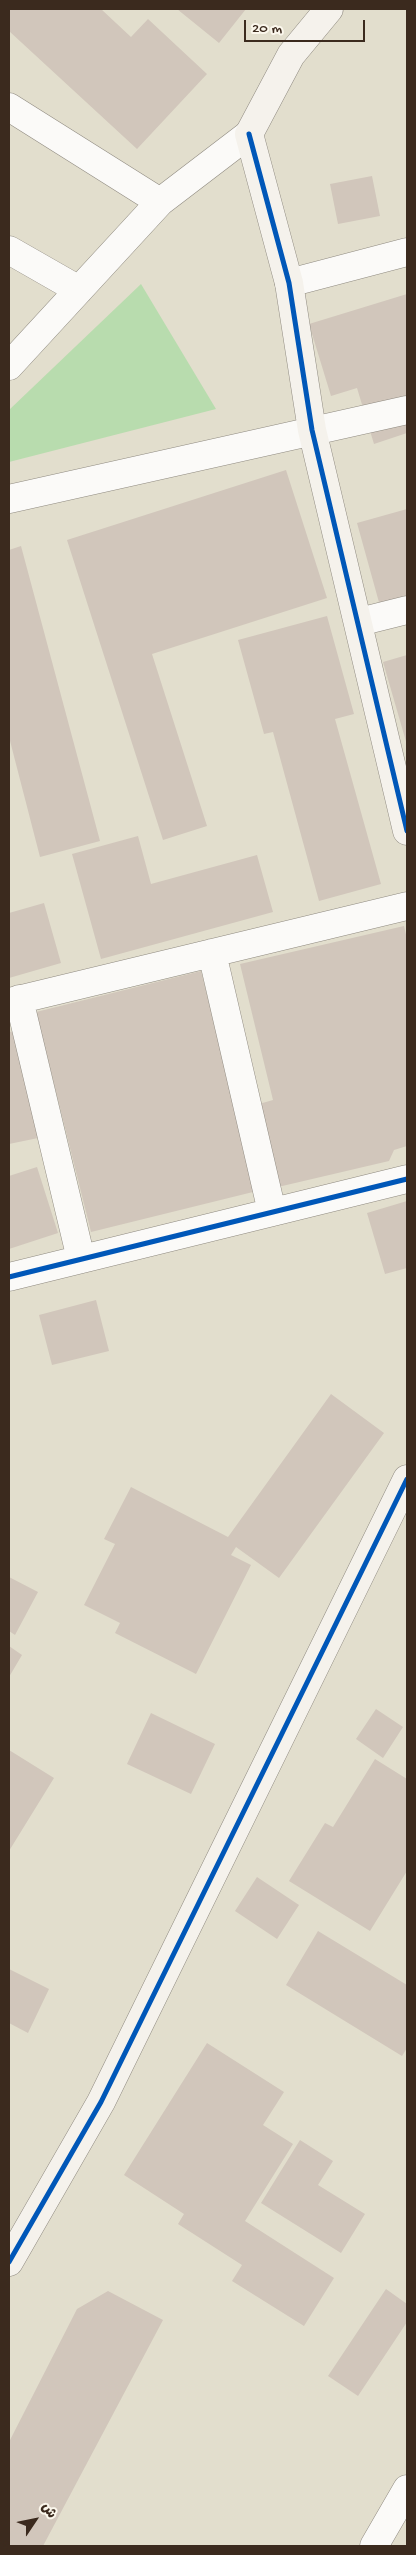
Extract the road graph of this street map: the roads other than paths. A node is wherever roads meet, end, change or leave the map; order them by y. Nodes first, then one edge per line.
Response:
1 (329, 9) edge
2 (9, 107) edge
3 (249, 134) junction
4 (160, 202) junction
5 (9, 250) edge
6 (407, 252) edge
7 (289, 283) junction
8 (79, 290) junction
9 (9, 366) edge
10 (407, 410) edge
11 (312, 430) junction
12 (9, 499) edge
13 (407, 610) edge
14 (360, 622) junction
15 (403, 790) edge
16 (407, 831) edge
17 (407, 906) edge
18 (212, 953) junction
19 (14, 1000) edge
20 (407, 1178) edge
21 (272, 1212) junction
22 (80, 1259) junction
23 (9, 1277) edge
24 (407, 1479) edge
25 (9, 2262) edge
26 (407, 2488) edge
27 (374, 2546) edge

1 - 3 street
2 - 4 street
3 - 4 street
3 - 7 street
4 - 8 street
5 - 8 street
6 - 7 street
7 - 11 street
8 - 9 street
10 - 11 street
11 - 12 street
11 - 14 street
13 - 14 street
14 - 15 street
15 - 16 street
17 - 18 street
18 - 19 street
18 - 21 street
19 - 22 street
20 - 21 street
21 - 22 street
22 - 23 street
24 - 25 street
26 - 27 street

